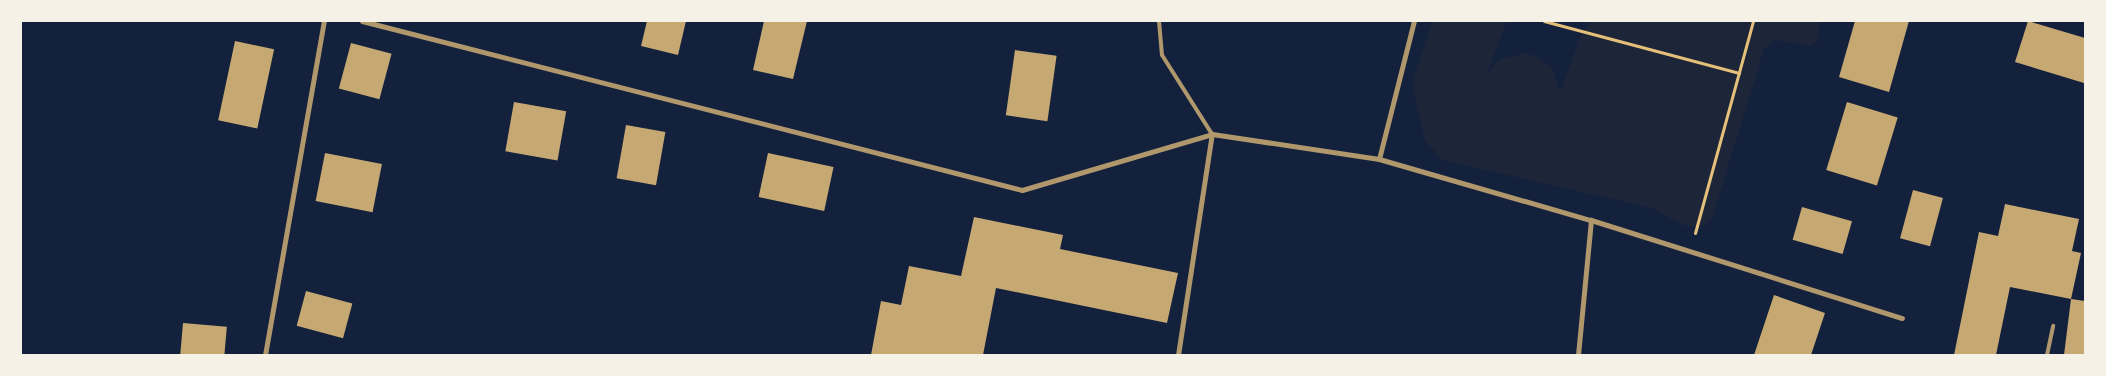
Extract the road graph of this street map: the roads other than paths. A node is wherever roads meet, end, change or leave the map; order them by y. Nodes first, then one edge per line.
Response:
1 (324, 21) edge
2 (362, 21) edge
3 (1159, 21) edge
4 (1414, 21) edge
5 (1212, 134) junction
6 (1379, 159) junction
7 (1591, 220) junction
8 (1902, 318) dead end
9 (2053, 326) dead end
10 (265, 355) edge
11 (1178, 355) edge
12 (1578, 355) edge
13 (2047, 355) edge

1 - 10 street
2 - 5 street
3 - 5 lane
4 - 6 street
5 - 6 street
5 - 11 street
6 - 7 street
7 - 8 street
7 - 12 street
9 - 13 lane

